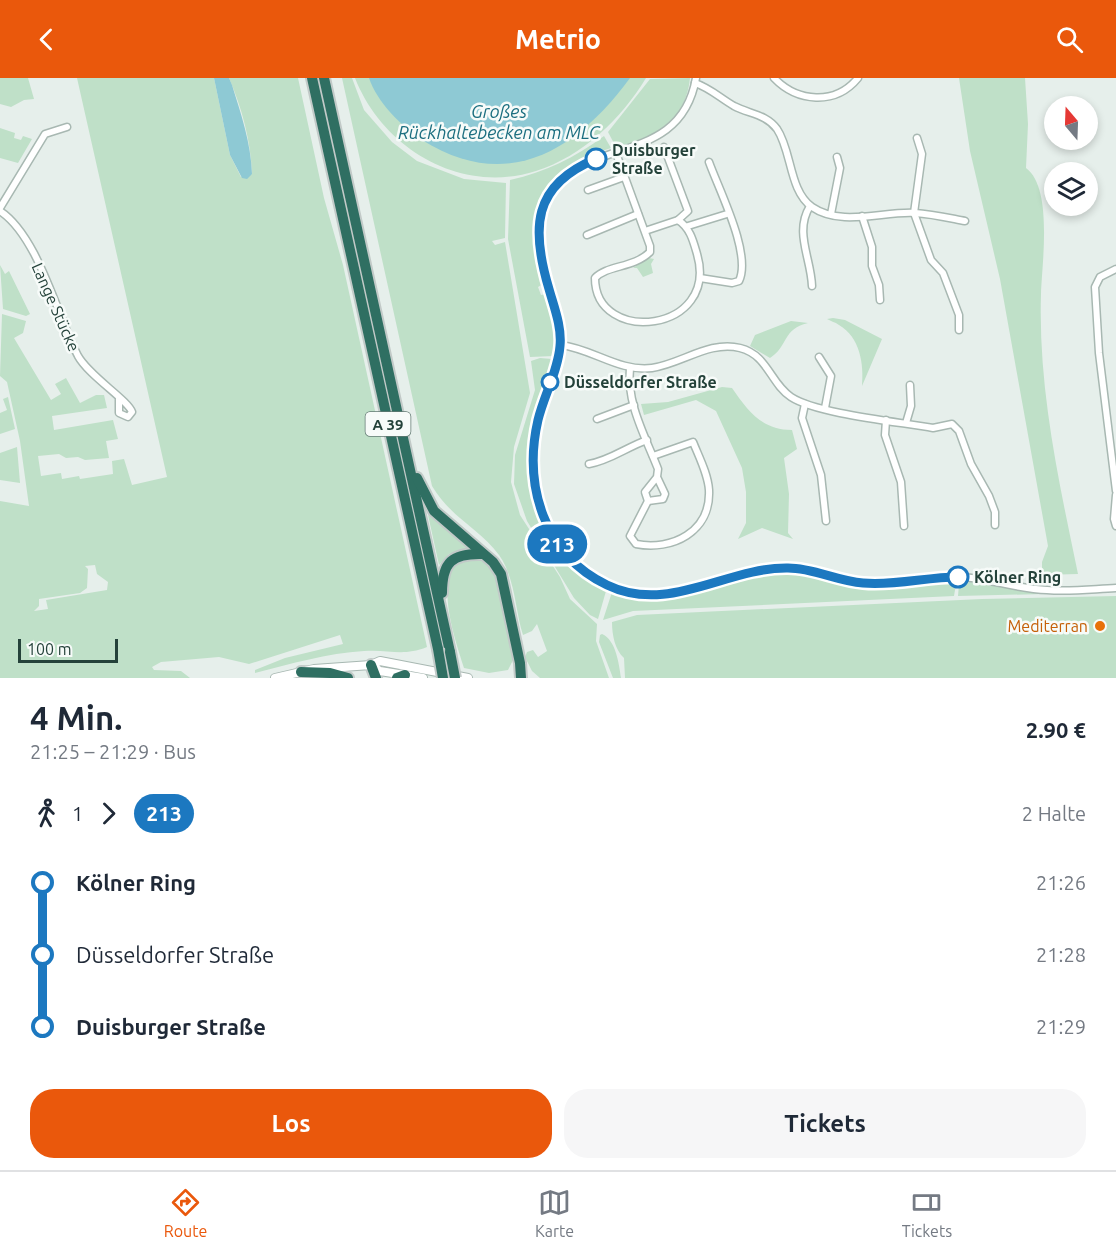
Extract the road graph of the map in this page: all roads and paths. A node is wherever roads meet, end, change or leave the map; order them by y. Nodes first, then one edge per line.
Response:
1 (312, 78) edge
2 (324, 78) edge
3 (774, 78) edge
4 (858, 78) edge
5 (695, 80) edge
6 (68, 127) dead end
7 (917, 138) dead end
8 (664, 147) dead end
9 (616, 153) junction
10 (837, 157) dead end
11 (709, 162) dead end
12 (624, 177) junction
13 (588, 190) dead end
14 (810, 206) junction
15 (0, 209) edge
16 (914, 213) junction
17 (638, 214) junction
18 (728, 214) junction
19 (831, 214) junction
20 (862, 216) junction
21 (678, 220) junction
22 (965, 221) dead end
23 (688, 226) junction
24 (645, 231) junction
25 (587, 235) dead end
26 (1116, 269) edge
27 (700, 278) junction
28 (812, 286) dead end
29 (880, 300) dead end
30 (959, 330) dead end
31 (561, 345) junction
32 (819, 357) dead end
33 (630, 368) junction
34 (910, 385) dead end
35 (119, 398) dead end
36 (805, 404) junction
37 (634, 405) junction
38 (825, 408) junction
39 (597, 419) dead end
40 (886, 420) junction
41 (906, 423) junction
42 (647, 440) junction
43 (407, 455) junction
44 (653, 456) junction
45 (589, 464) dead end
46 (657, 477) junction
47 (1116, 493) edge
48 (648, 501) junction
49 (826, 521) dead end
50 (995, 525) dead end
51 (904, 526) dead end
52 (1116, 526) edge
53 (483, 554) junction
54 (1116, 588) edge
55 (441, 611) junction
56 (520, 663) junction
57 (371, 665) junction
58 (301, 672) junction
59 (401, 676) edge
60 (276, 678) edge
61 (348, 678) edge
62 (368, 678) edge
63 (376, 678) edge
64 (423, 678) edge
65 (443, 678) edge
66 (455, 678) edge
67 (468, 678) edge
68 (521, 678) edge
69 (531, 678) edge

1 - 65 highway, A 39, bridge
2 - 43 highway, A 39
3 - 4 street
5 - 9 street
5 - 14 street
6 - 15 street
7 - 16 street
8 - 21 street
9 - 12 street
9 - 31 street
10 - 19 street
11 - 18 street
12 - 13 street
12 - 17 street
14 - 19 street
14 - 28 street
15 - 35 street, Lange Stücke
16 - 20 street
16 - 22 street
16 - 30 street
17 - 24 street
17 - 25 street
18 - 23 street
18 - 27 street
19 - 20 street
20 - 29 street
21 - 23 street
21 - 24 street
23 - 27 street
24 - 27 street
26 - 47 street
31 - 33 street
31 - 54 street
32 - 38 street
33 - 36 street
33 - 37 street
34 - 41 street
36 - 38 street
36 - 49 street
37 - 39 street
37 - 42 street
38 - 40 street
40 - 41 street
40 - 51 street
41 - 50 street
42 - 44 street
42 - 45 street
43 - 53 highway
43 - 55 highway, A 39
44 - 46 street
44 - 48 street
46 - 48 street
46 - 48 street
47 - 52 street
53 - 55 highway
53 - 56 highway
55 - 66 highway, A 39, bridge
56 - 68 highway
56 - 69 highway
57 - 58 street
57 - 59 street
57 - 62 highway
57 - 63 highway
57 - 67 street
58 - 60 street
58 - 61 highway
59 - 64 street

